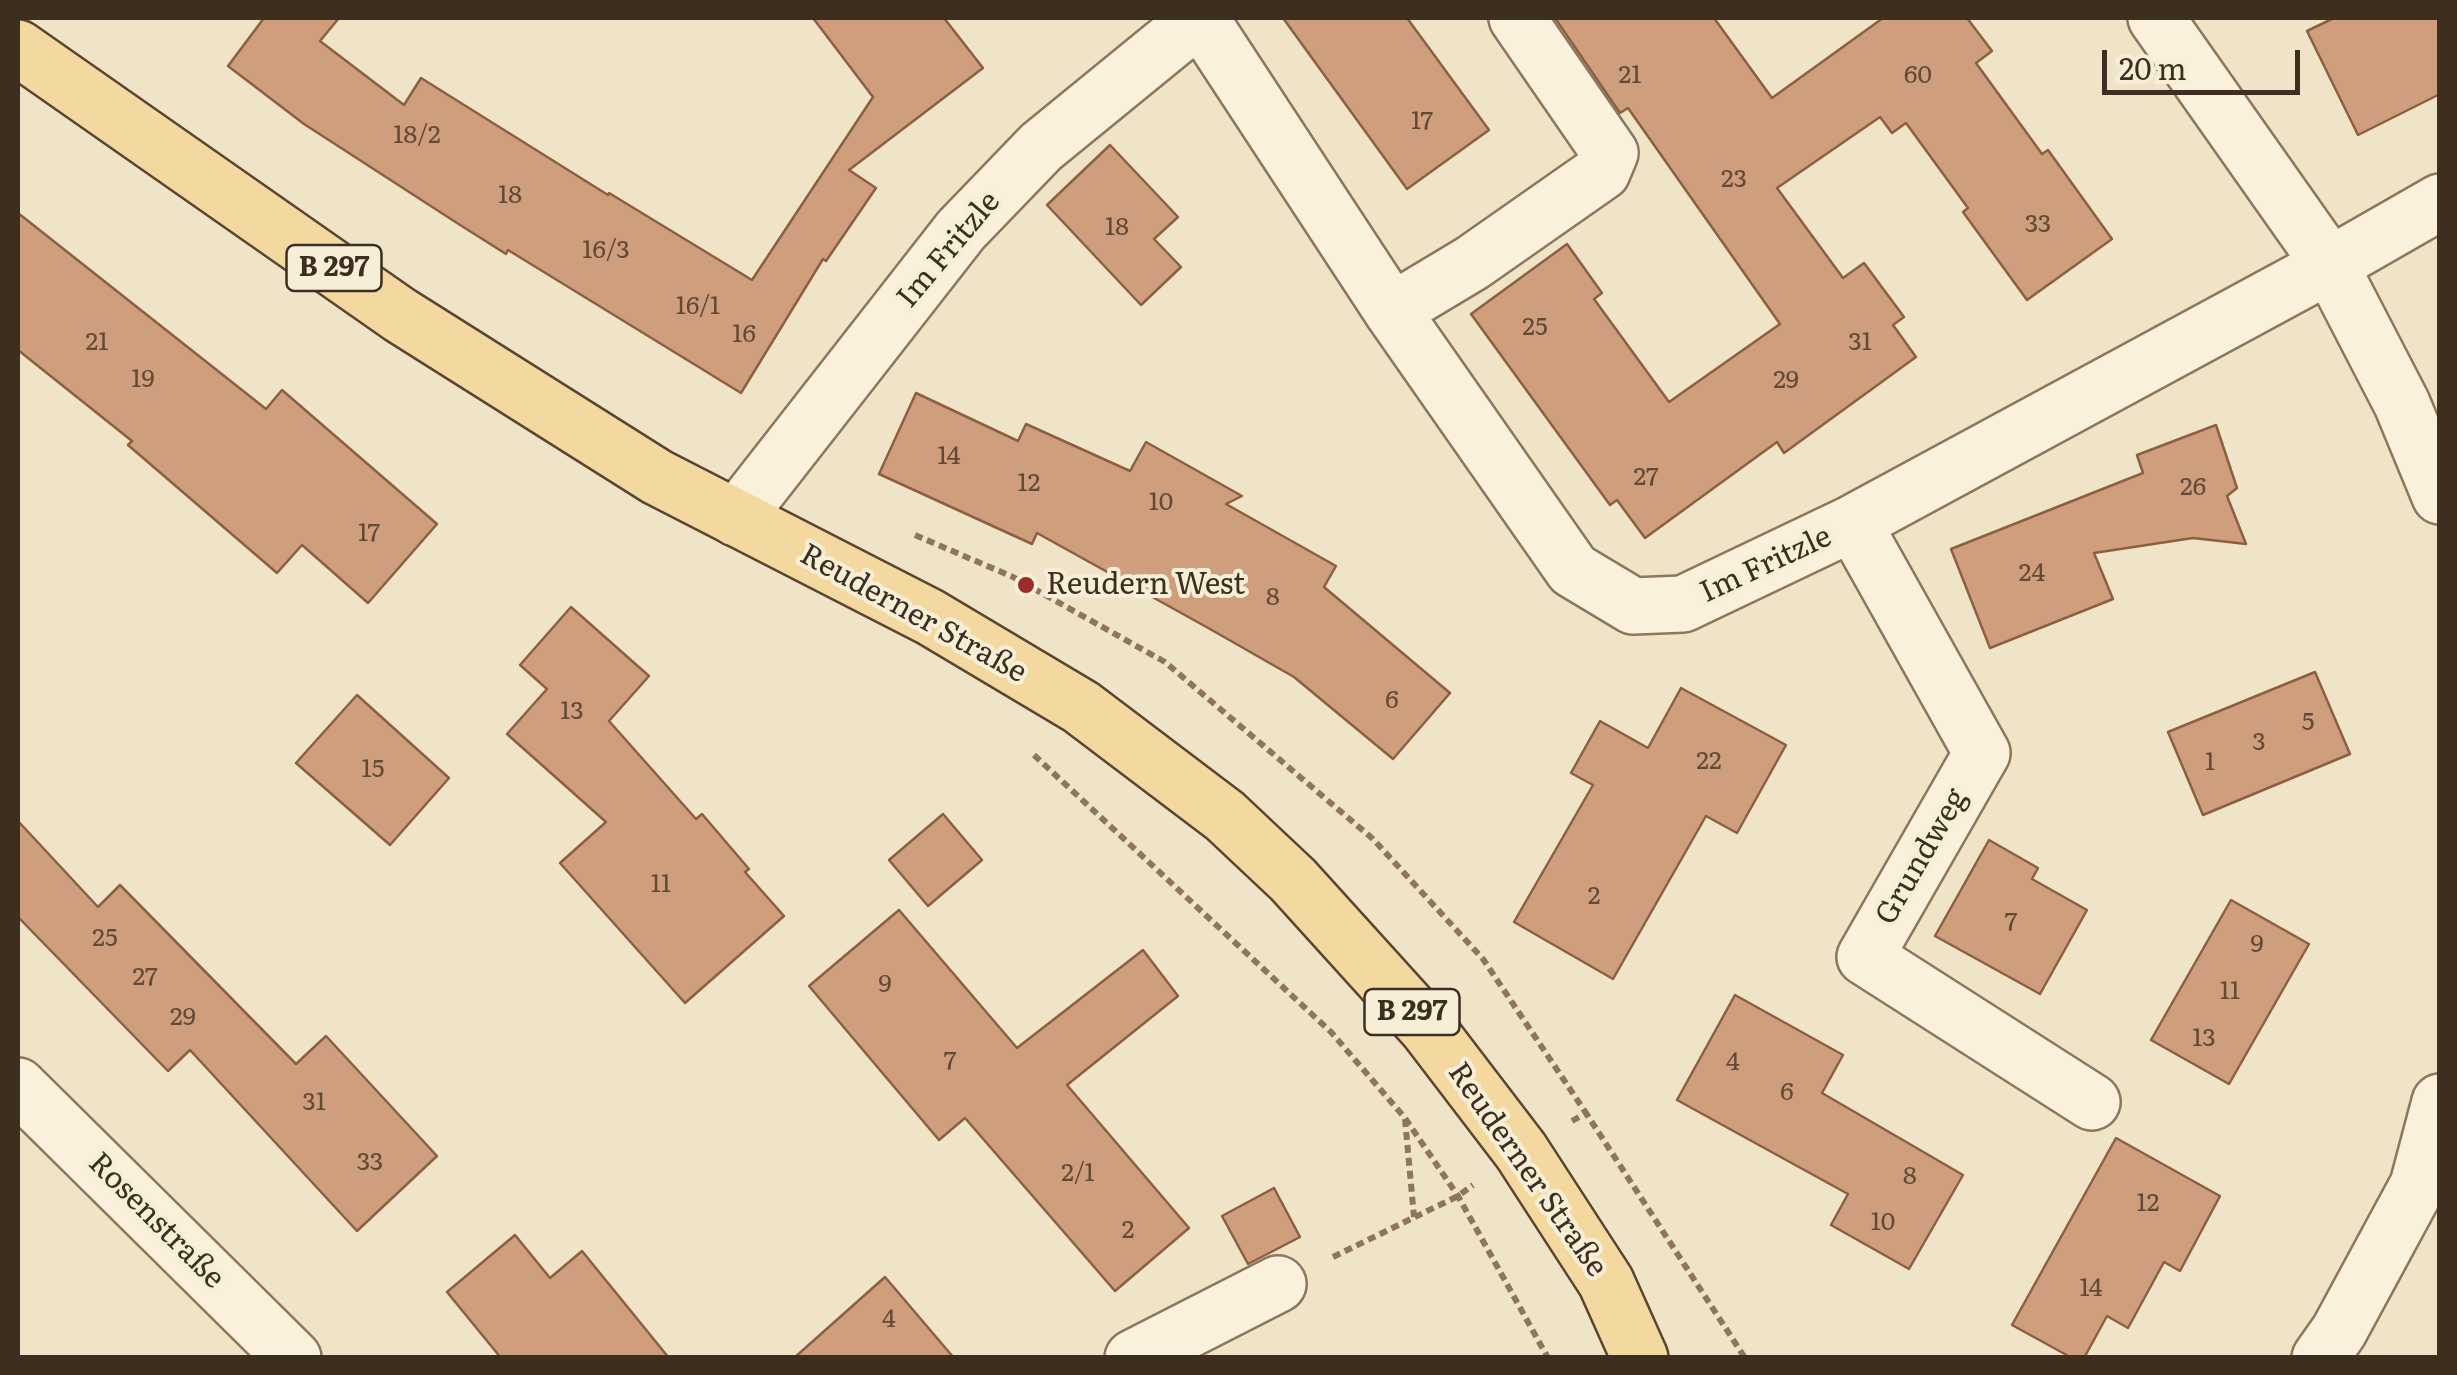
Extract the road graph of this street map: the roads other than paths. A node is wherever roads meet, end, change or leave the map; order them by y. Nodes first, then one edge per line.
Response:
1 (1199, 18) edge
2 (1517, 18) edge
3 (2156, 18) edge
4 (18, 48) edge
5 (2440, 202) edge
6 (2330, 266) junction
7 (1392, 311) junction
8 (2440, 496) edge
9 (736, 518) junction
10 (1853, 523) junction
11 (18, 1086) edge
12 (2092, 1102) dead end
13 (2440, 1102) edge
14 (1278, 1284) road end
15 (292, 1358) edge
16 (1133, 1358) edge
17 (1640, 1358) edge
18 (2320, 1358) edge

1 - 7 street, Im Fritzle
1 - 9 street, Im Fritzle
2 - 7 street
3 - 6 street
4 - 9 main road, Reuderner Straße / B 297
5 - 6 street, Im Fritzle
6 - 8 street
6 - 10 street, Im Fritzle
7 - 10 street, Im Fritzle
9 - 17 main road, Reuderner Straße / B 297
10 - 12 street, Grundweg
11 - 15 street, Rosenstraße
13 - 18 street
14 - 16 street

